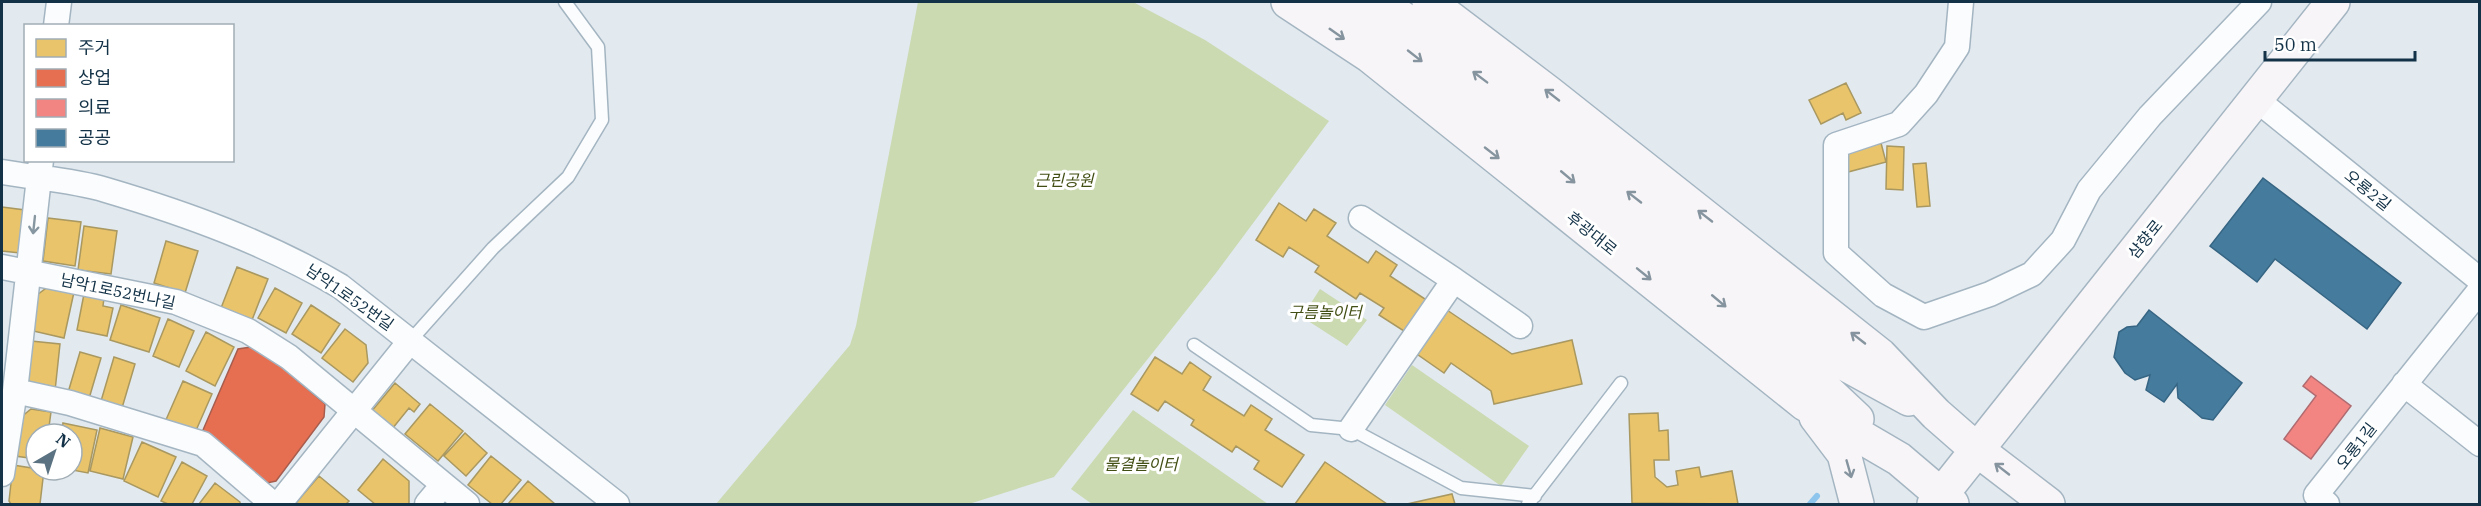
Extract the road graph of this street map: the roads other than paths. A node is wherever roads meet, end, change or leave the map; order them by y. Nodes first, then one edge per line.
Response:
1 (58, 2) edge
2 (566, 2) edge
3 (1288, 2) edge
4 (1331, 2) edge
5 (1376, 2) edge
6 (1429, 2) edge
7 (1960, 2) edge
8 (2259, 2) edge
9 (2333, 2) edge
10 (56, 24) edge
11 (2257, 100) junction
12 (40, 169) edge
13 (2, 172) edge
14 (1361, 218) dead end
15 (2, 267) edge
16 (30, 273) junction
17 (1454, 280) junction
18 (2480, 280) edge
19 (2480, 290) edge
20 (1520, 326) dead end
21 (411, 340) junction
22 (1194, 345) dead end
23 (1621, 383) dead end
24 (2404, 384) junction
25 (15, 392) junction
26 (1805, 404) junction
27 (354, 411) junction
28 (1936, 414) junction
29 (1352, 429) junction
30 (2480, 444) edge
31 (1976, 449) junction
32 (1899, 459) junction
33 (2, 474) edge
34 (443, 485) junction
35 (1946, 495) edge
36 (1531, 500) edge
37 (273, 504) edge
38 (279, 504) edge
39 (427, 504) edge
40 (467, 504) edge
41 (617, 504) edge
42 (1857, 504) edge
43 (2048, 504) edge
44 (2327, 504) edge

1 - 10 street
2 - 21 lane
3 -> 26 street, 후광대로
4 -> 32 street, 후광대로
28 -> 5 street
28 -> 6 street
7 - 8 street
9 - 11 street, 삼향로
11 - 18 street, 오룡2길
11 - 31 street, 삼향로
12 - 13 street, 남악1로52번길
12 -> 16 street
12 - 21 street, 남악1로52번길
14 - 17 street
15 - 16 street, 남악1로52번나길
16 - 25 street
16 - 27 street, 남악1로52번나길
17 - 20 street
17 - 29 street
19 - 24 street, 오룡1길
21 - 27 street
21 - 41 street, 남악1로52번길
22 - 29 lane
23 - 36 lane
24 - 30 street
24 - 44 street, 오룡1길
25 - 33 street
25 - 37 street
26 - 32 street, 후광대로
26 -> 42 street
27 - 34 street, 남악1로52번나길
27 - 38 street
28 - 31 street
29 - 36 lane
31 - 35 street, 삼향로
43 -> 31 street
32 - 35 street, 후광대로
34 - 39 street
34 - 40 street, 남악1로52번나길

